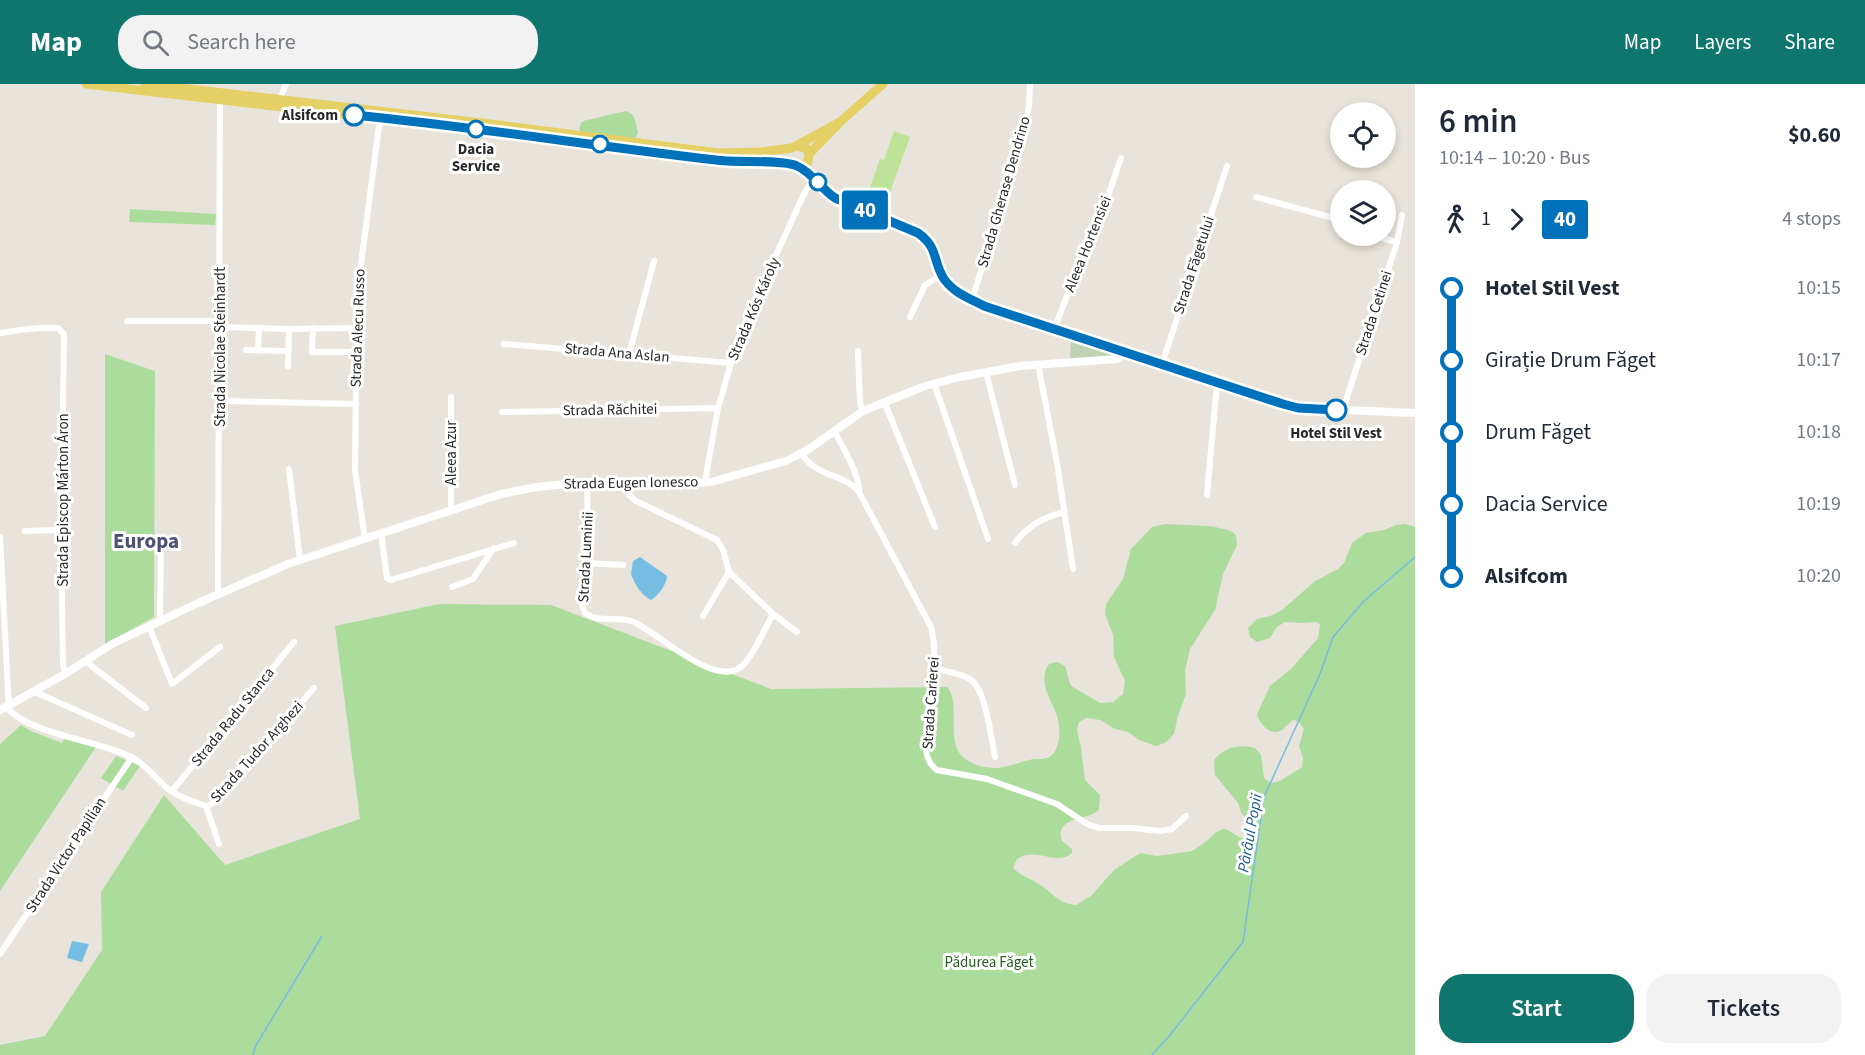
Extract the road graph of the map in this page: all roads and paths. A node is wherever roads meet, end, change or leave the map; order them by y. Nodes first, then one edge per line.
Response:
1 (86, 84) edge
2 (145, 84) edge
3 (286, 84) edge
4 (883, 84) edge
5 (1030, 84) edge
6 (280, 99) junction
7 (220, 100) junction
8 (380, 118) junction
9 (840, 122) junction
10 (795, 147) junction
11 (809, 156) junction
12 (1121, 158) dead end
13 (796, 165) junction
14 (1227, 166) dead end
15 (815, 177) junction
16 (1256, 197) dead end
17 (1402, 216) dead end
18 (1330, 217) edge
19 (1397, 242) joint
20 (654, 261) dead end
21 (942, 275) junction
22 (972, 300) junction
23 (910, 317) dead end
24 (127, 321) dead end
25 (220, 324) junction
26 (313, 328) junction
27 (356, 328) junction
28 (259, 329) junction
29 (289, 329) junction
30 (1054, 330) junction
31 (0, 333) edge
32 (504, 344) dead end
33 (246, 350) dead end
34 (258, 350) junction
35 (289, 351) junction
36 (858, 351) dead end
37 (356, 352) junction
38 (1125, 352) junction
39 (629, 354) junction
40 (731, 363) junction
41 (1038, 364) junction
42 (1162, 364) junction
43 (288, 366) dead end
44 (986, 374) junction
45 (1217, 382) junction
46 (934, 383) junction
47 (452, 397) dead end
48 (225, 401) dead end
49 (884, 401) junction
50 (356, 404) junction
51 (718, 408) junction
52 (1343, 410) junction
53 (862, 411) junction
54 (502, 412) dead end
55 (1415, 413) edge
56 (834, 430) junction
57 (1001, 447) dead end
58 (801, 453) junction
59 (289, 469) dead end
60 (587, 482) junction
61 (628, 483) junction
62 (705, 483) junction
63 (1015, 485) dead end
64 (859, 492) junction
65 (1207, 495) dead end
66 (451, 510) junction
67 (1064, 512) junction
68 (935, 527) dead end
69 (61, 530) junction
70 (26, 531) dead end
71 (381, 533) junction
72 (0, 537) edge
73 (365, 539) junction
74 (988, 539) dead end
75 (161, 541) dead end
76 (514, 543) dead end
77 (1015, 543) dead end
78 (494, 548) junction
79 (300, 560) junction
80 (585, 563) junction
81 (623, 565) dead end
82 (1073, 569) dead end
83 (729, 572) junction
84 (452, 587) dead end
85 (218, 595) junction
86 (773, 615) junction
87 (703, 616) dead end
88 (160, 620) junction
89 (149, 626) junction
90 (797, 632) dead end
91 (294, 642) dead end
92 (220, 647) dead end
93 (85, 661) junction
94 (933, 668) junction
95 (65, 674) junction
96 (314, 688) dead end
97 (35, 692) junction
98 (4, 708) edge
99 (146, 708) dead end
100 (132, 735) dead end
101 (132, 757) junction
102 (994, 757) dead end
103 (172, 791) junction
104 (206, 806) junction
105 (1186, 816) dead end
106 (219, 844) dead end
107 (0, 954) edge

1 - 7 main road
2 - 6 main road
3 - 6 street
4 - 9 main road
5 - 22 street, Strada Gherase Dendrino
6 - 10 main road
7 - 8 main road
7 - 25 street, Strada Nicolae Steinhardt
8 - 13 main road
8 - 27 street, Strada Alecu Russo
9 - 10 main road
9 - 11 main road
10 - 11 main road
10 - 13 main road
11 - 13 main road
11 - 15 street
12 - 30 street, Aleea Hortensiei
13 - 15 street
14 - 42 street, Strada Făgetului
15 - 21 street
15 - 40 street, Strada Kós Károly
16 - 18 street
17 - 19 street, Strada Cetinei
19 - 52 street, Strada Cetinei
20 - 39 street
21 - 22 street
21 - 23 street
22 - 30 street
24 - 25 street
25 - 28 street
25 - 85 street, Strada Nicolae Steinhardt
26 - 27 street
26 - 29 street
26 - 37 street
27 - 37 street, Strada Alecu Russo
28 - 29 street
28 - 34 street
29 - 35 street
30 - 38 street
31 - 69 street, Strada Episcop Márton Áron
32 - 39 street, Strada Ana Aslan
33 - 34 street
34 - 35 street
35 - 43 street
36 - 53 street
37 - 50 street, Strada Alecu Russo
38 - 41 street, Strada Eugen Ionesco
38 - 42 street
39 - 40 street, Strada Ana Aslan
40 - 51 street, Strada Kós Károly
41 - 44 street, Strada Eugen Ionesco
41 - 67 street
42 - 45 street
44 - 46 street, Strada Eugen Ionesco
44 - 57 street
44 - 63 street
45 - 52 street
45 - 65 street
46 - 49 street, Strada Eugen Ionesco
46 - 74 street
47 - 66 street, Aleea Azur
48 - 50 street
49 - 53 street, Strada Eugen Ionesco
49 - 68 street
50 - 73 street, Strada Alecu Russo
51 - 54 street, Strada Răchitei
51 - 62 street, Strada Kós Károly
52 - 55 street
53 - 56 street, Strada Eugen Ionesco
56 - 58 street, Strada Eugen Ionesco
56 - 64 street, Strada Carierei
58 - 62 street, Strada Eugen Ionesco
58 - 64 street
59 - 79 street
60 - 61 street, Strada Eugen Ionesco
60 - 66 street, Strada Eugen Ionesco
60 - 80 street, Strada Luminii
61 - 62 street, Strada Eugen Ionesco
61 - 83 street
64 - 94 street, Strada Carierei
66 - 71 street, Strada Eugen Ionesco
67 - 77 street
67 - 82 street
69 - 70 street
69 - 95 street, Strada Episcop Márton Áron
71 - 73 street, Strada Eugen Ionesco
71 - 78 street
72 - 98 street
73 - 79 street, Strada Eugen Ionesco
75 - 88 street
76 - 78 street
78 - 84 street
79 - 85 street, Strada Eugen Ionesco
80 - 81 street
80 - 86 street, Strada Luminii
83 - 86 street
83 - 87 street
85 - 88 street, Strada Eugen Ionesco
86 - 90 street
88 - 89 street, Strada Eugen Ionesco
89 - 92 street
89 - 93 street, Strada Eugen Ionesco
91 - 103 street, Strada Radu Stanca
93 - 95 street, Strada Eugen Ionesco
93 - 99 street
94 - 102 street
94 - 105 street, Strada Carierei
95 - 97 street, Strada Eugen Ionesco
96 - 104 street, Strada Tudor Arghezi
97 - 98 street, Strada Eugen Ionesco
97 - 100 street
98 - 101 street, Strada Tudor Arghezi
101 - 103 street, Strada Tudor Arghezi
101 - 107 street, Strada Victor Papilian
103 - 104 street, Strada Tudor Arghezi
104 - 106 street

